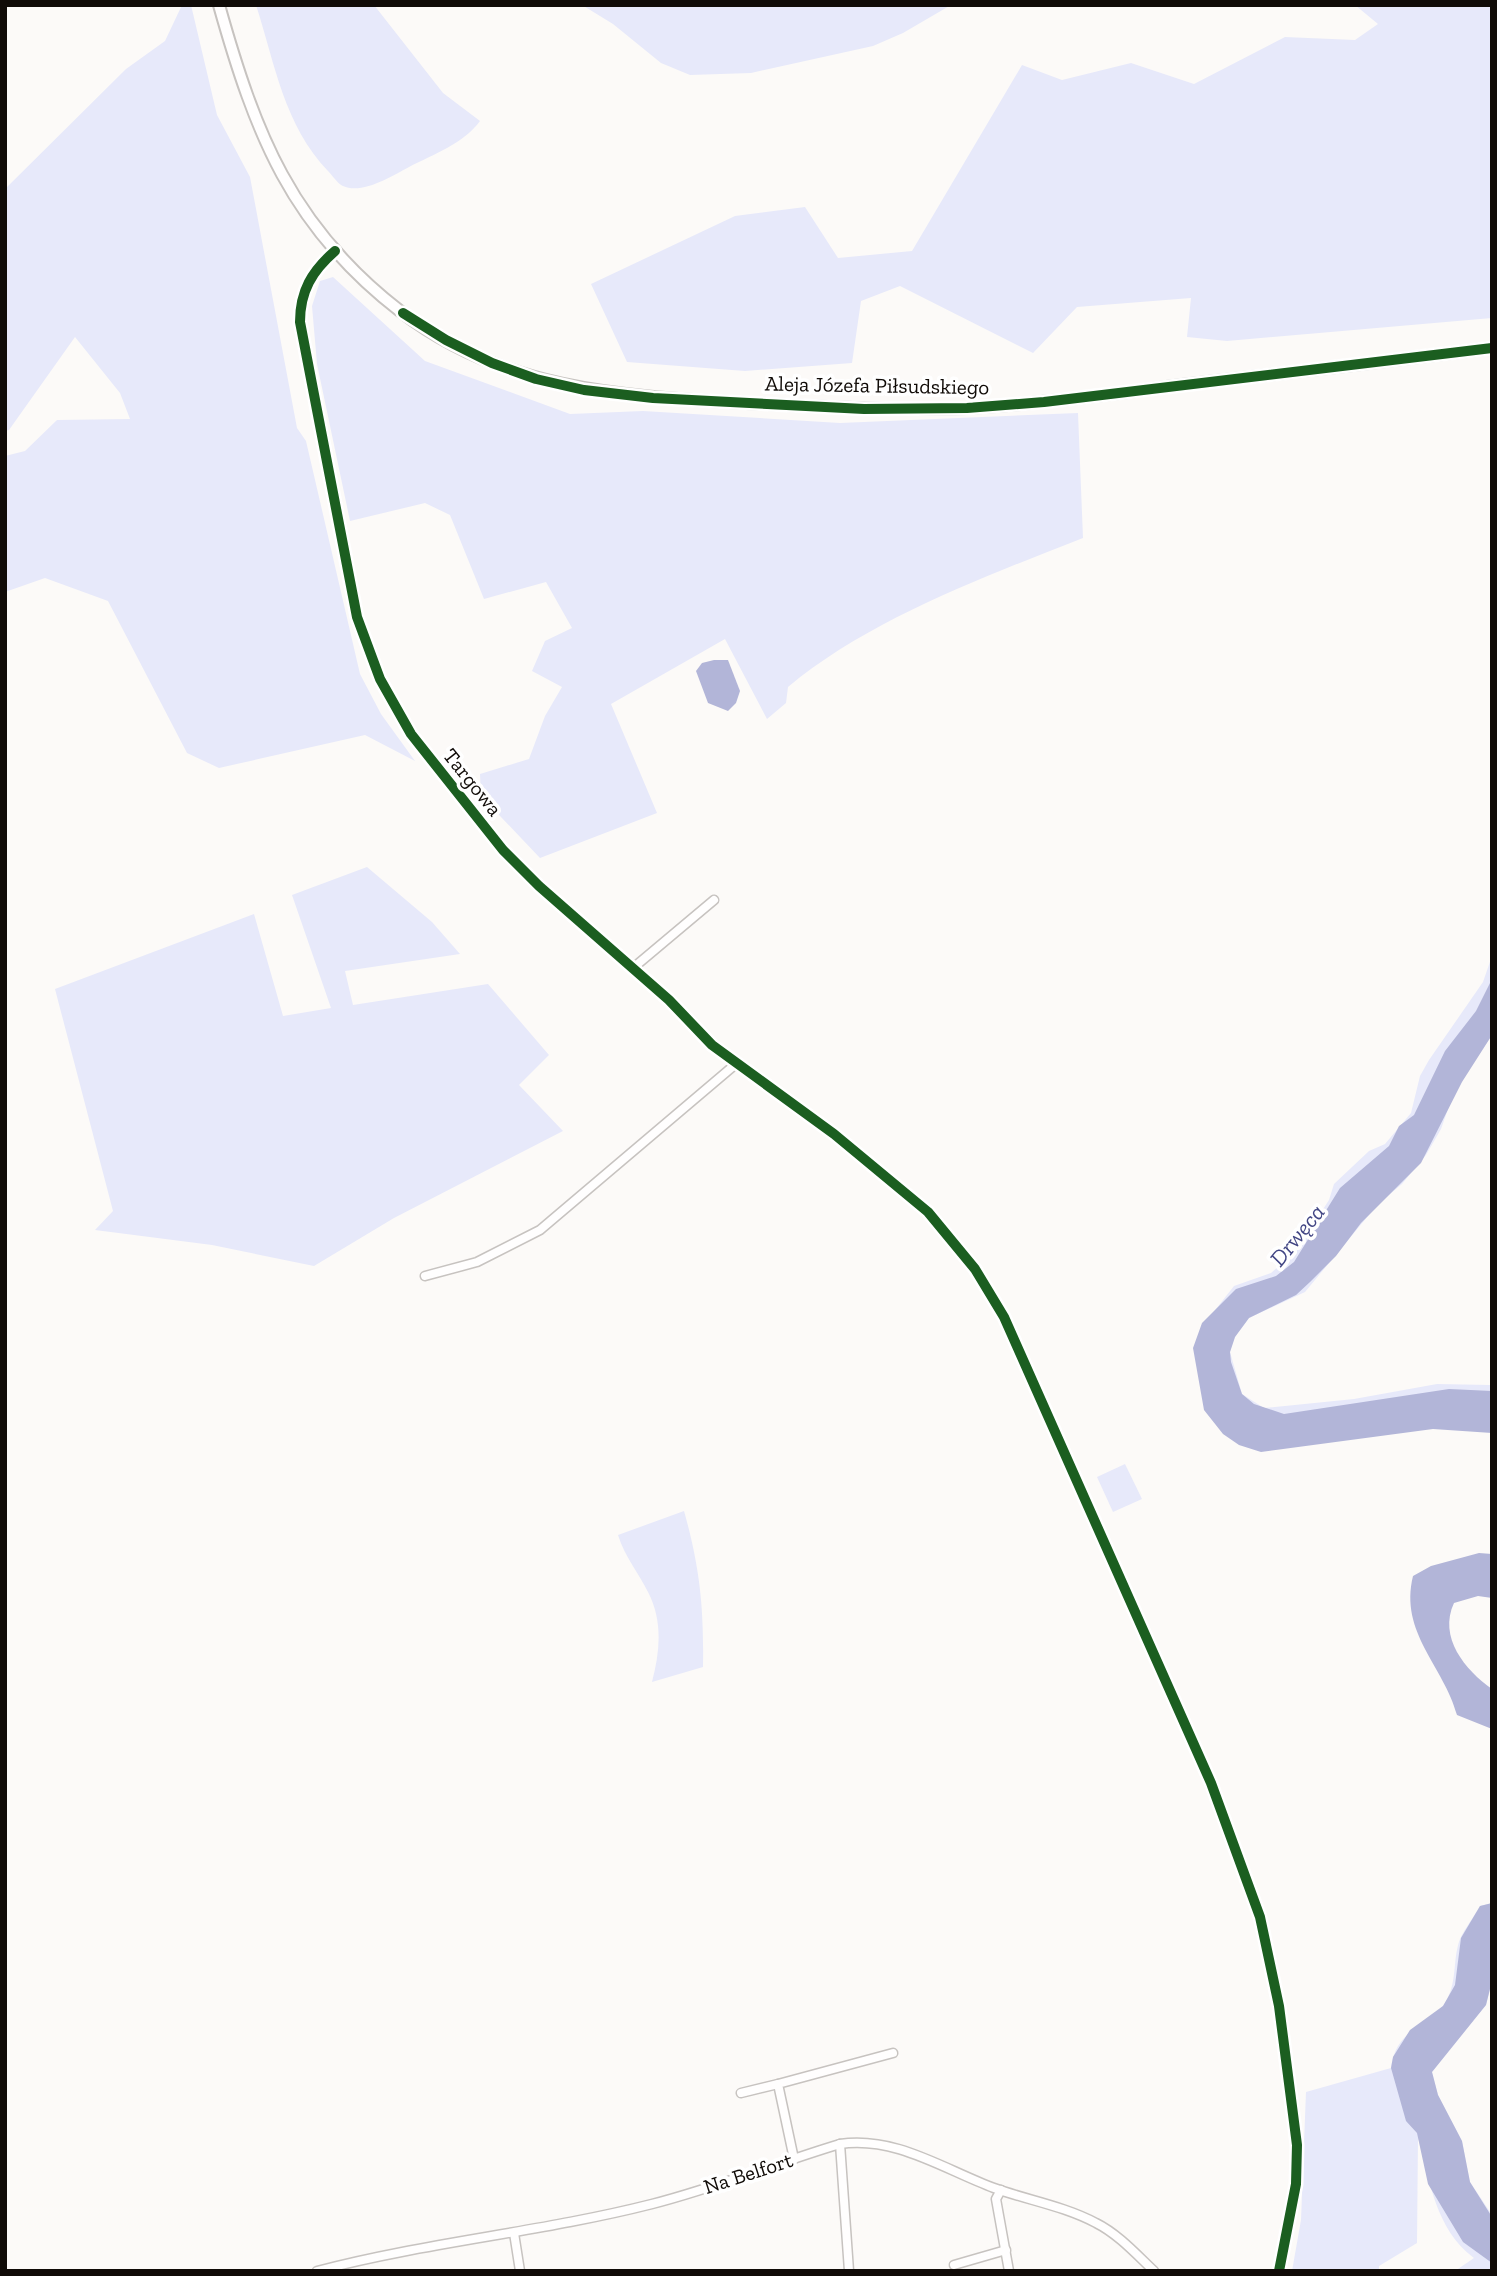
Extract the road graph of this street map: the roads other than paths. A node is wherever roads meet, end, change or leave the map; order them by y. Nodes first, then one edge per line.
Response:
1 (219, 5) edge
2 (335, 251) junction
3 (1492, 348) edge
4 (713, 900) dead end
5 (633, 968) junction
6 (737, 1063) junction
7 (425, 1276) dead end
8 (894, 2053) dead end
9 (778, 2084) junction
10 (741, 2093) dead end
11 (840, 2144) junction
12 (794, 2159) junction
13 (1001, 2190) junction
14 (514, 2232) junction
15 (1006, 2250) junction
16 (954, 2265) dead end
17 (317, 2271) edge
18 (520, 2271) edge
19 (849, 2271) edge
20 (1009, 2271) edge
21 (1154, 2271) edge
22 (1279, 2271) edge

1 - 2 main road, Aleja Józefa Piłsudskiego
2 - 3 main road, Aleja Józefa Piłsudskiego
2 - 5 street, Targowa
4 - 5 street
5 - 6 street, Targowa
6 - 7 street
6 - 22 street, Targowa
8 - 9 street
9 - 10 street
9 - 12 street
11 - 12 street, Na Belfort
11 - 13 street, Na Belfort
11 - 19 street
12 - 14 street, Na Belfort
13 - 15 street
13 - 21 street, Na Belfort
14 - 17 street, Na Belfort
14 - 18 street
15 - 16 street
15 - 20 street

